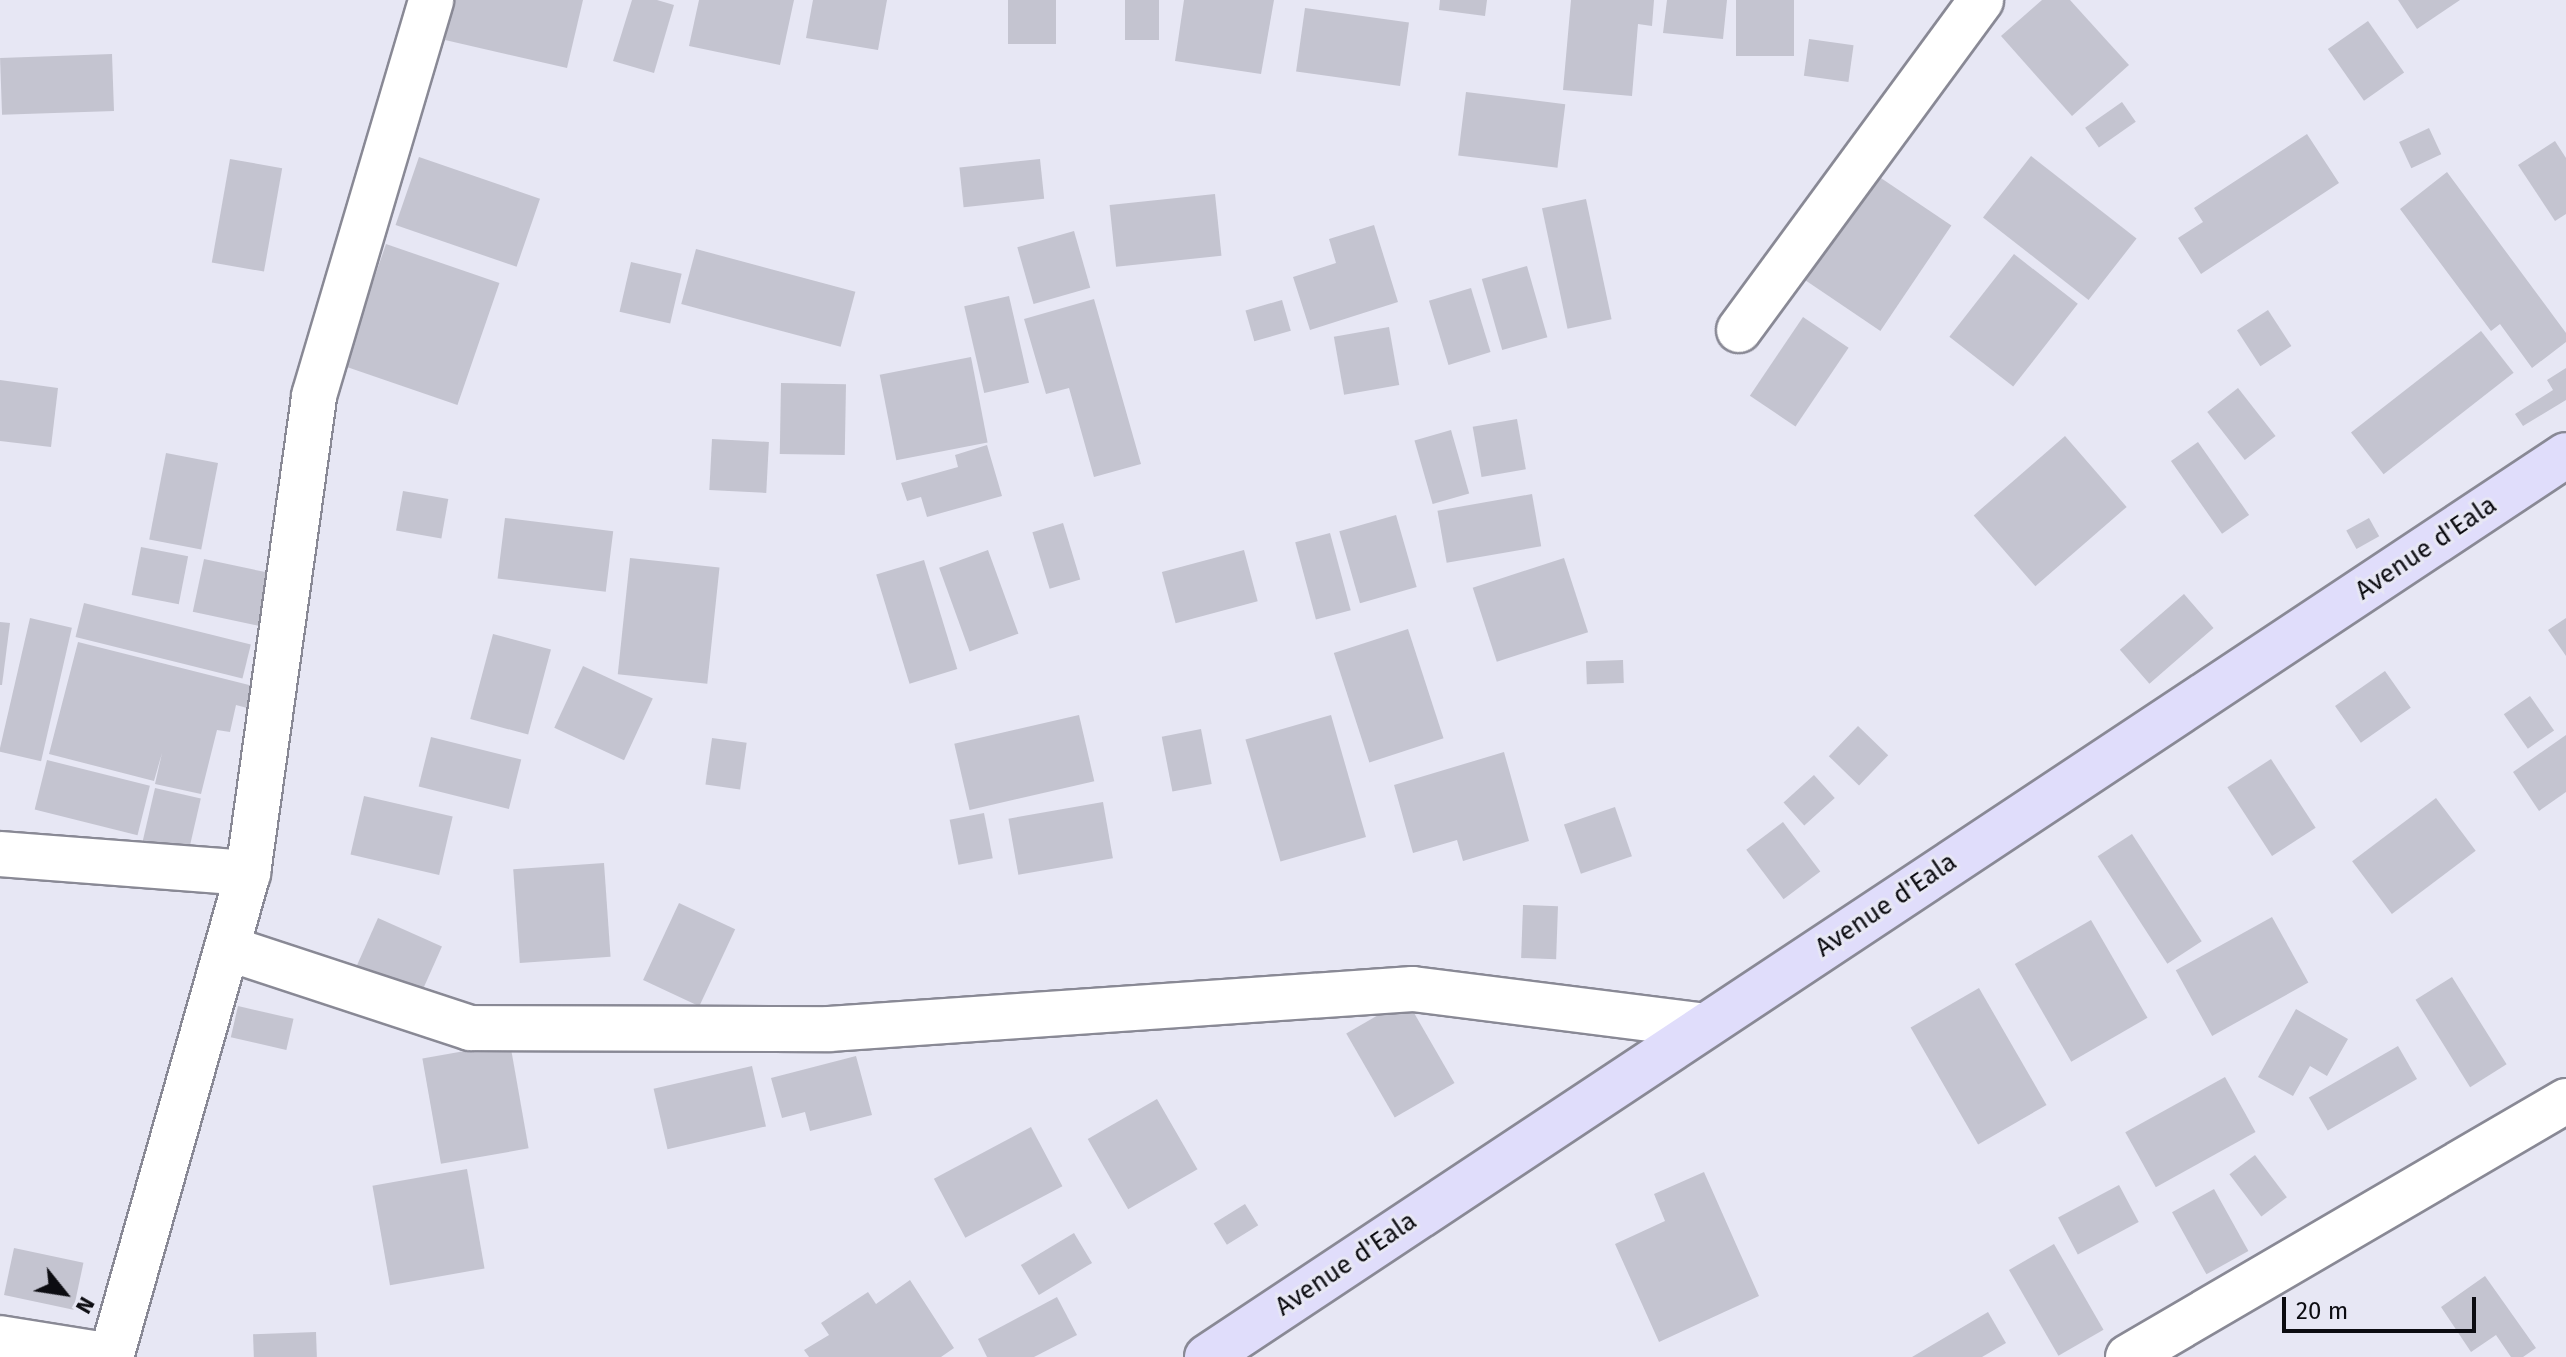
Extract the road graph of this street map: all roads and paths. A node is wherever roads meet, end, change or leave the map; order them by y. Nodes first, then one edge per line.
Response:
1 (431, 0) edge
2 (1981, 0) edge
3 (1739, 330) dead end
4 (2566, 455) edge
5 (0, 854) edge
6 (248, 873) junction
7 (227, 948) junction
8 (1705, 1026) junction
9 (2566, 1101) edge
10 (0, 1338) edge
11 (111, 1356) edge
12 (1207, 1357) edge
13 (2128, 1357) edge

1 - 6 street
2 - 3 street
4 - 8 street, Avenue d'Eala
5 - 6 street
6 - 7 street
7 - 8 street
7 - 11 street
8 - 12 street, Avenue d'Eala
9 - 13 street
10 - 11 street

